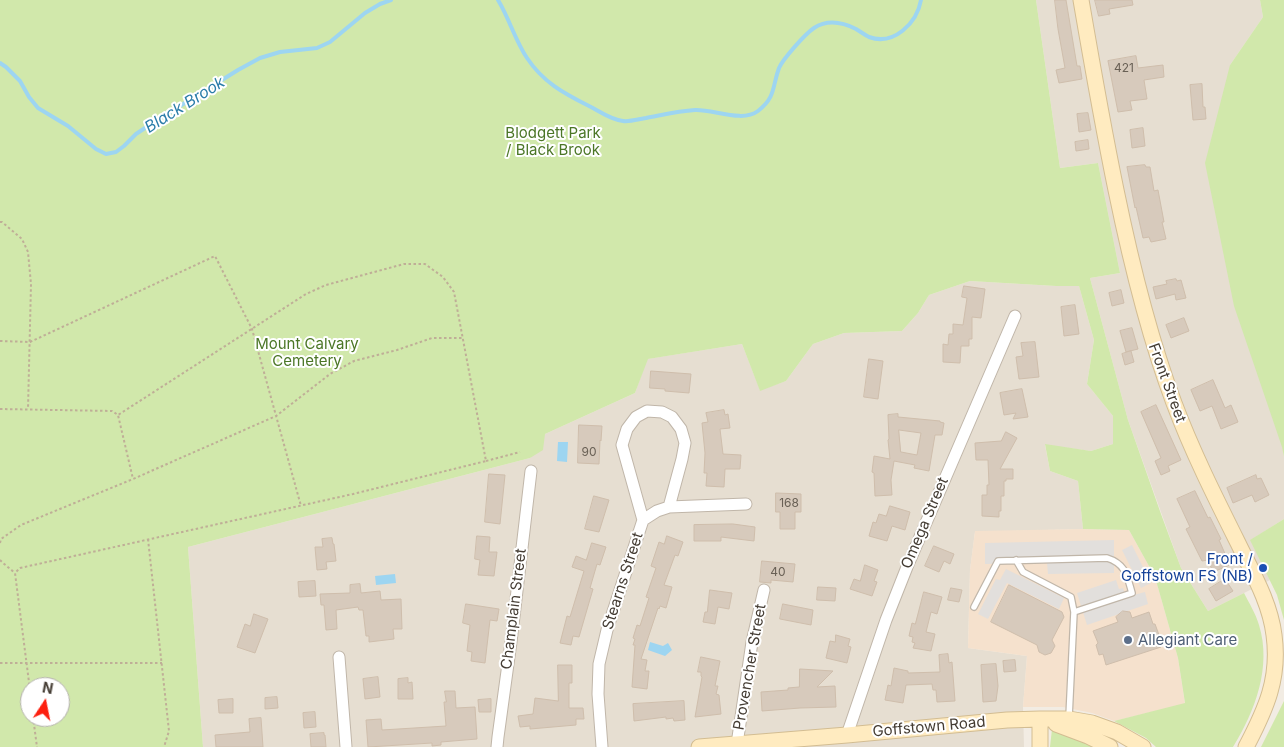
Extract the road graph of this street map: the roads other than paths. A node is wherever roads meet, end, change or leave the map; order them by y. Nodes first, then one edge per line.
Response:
1 (1081, 0) edge
2 (1014, 316) dead end
3 (530, 471) dead end
4 (746, 504) dead end
5 (669, 507) junction
6 (643, 520) junction
7 (1016, 560) junction
8 (764, 590) dead end
9 (974, 607) dead end
10 (1074, 612) junction
11 (339, 657) dead end
12 (1040, 719) junction
13 (1069, 719) junction
14 (847, 735) junction
15 (737, 744) junction
16 (346, 747) edge
17 (497, 747) edge
18 (602, 747) edge
19 (699, 747) edge
20 (1040, 747) edge
21 (1110, 747) edge
22 (1143, 747) edge
23 (1246, 747) edge

1 - 23 main road, Front Street
2 - 14 street, Omega Street
3 - 17 street, Champlain Street
4 - 5 street, Stearns Street
5 - 6 street, Stearns Street
5 - 6 street
6 - 18 street, Stearns Street
7 - 9 lane
7 - 10 lane
7 - 10 lane
8 - 15 street, Provencher Street
10 - 13 lane
11 - 16 street
12 - 13 main road, Goffstown Road
12 - 14 main road, Goffstown Road
12 - 20 main road
12 - 21 main road, Goffstown Road
13 - 22 main road, Goffstown Road
14 - 15 main road, Goffstown Road
15 - 19 main road, Goffstown Road

